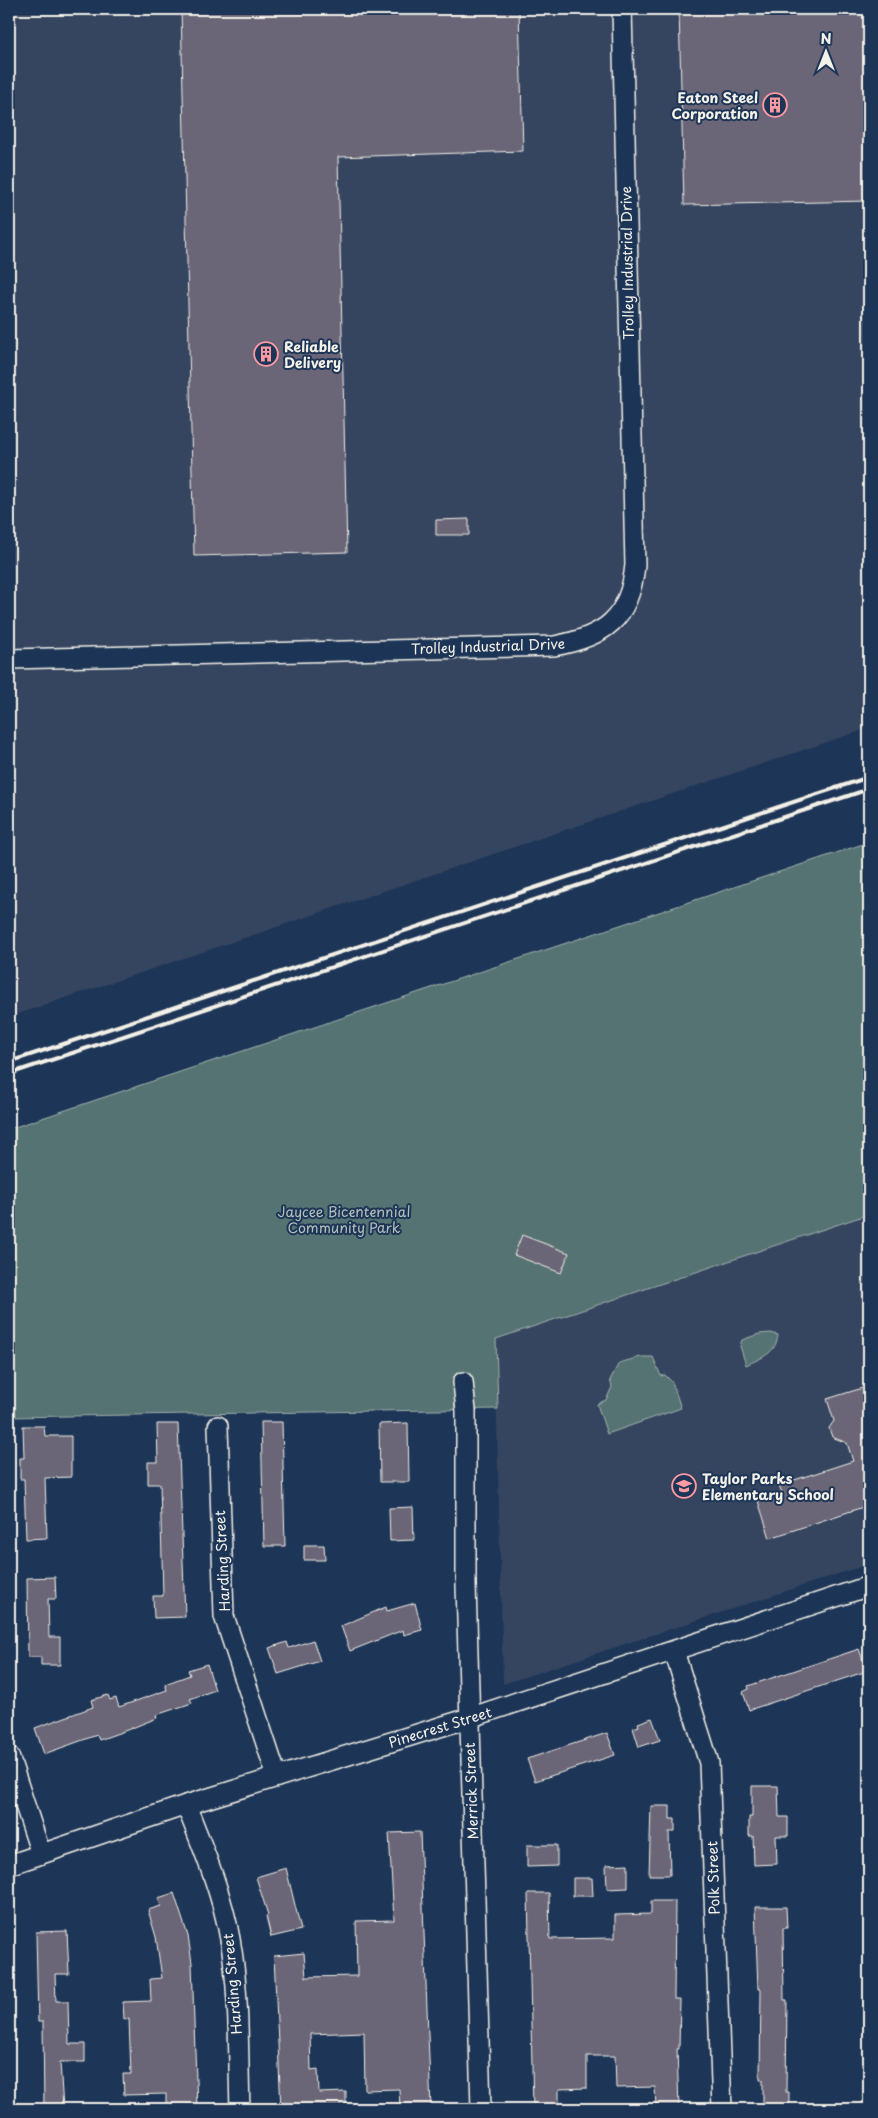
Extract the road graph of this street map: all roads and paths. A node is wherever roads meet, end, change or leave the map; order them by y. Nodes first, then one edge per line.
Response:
1 (622, 9) edge
2 (9, 659) edge
3 (463, 1382) dead end
4 (218, 1426) dead end
5 (869, 1586) edge
6 (674, 1651) junction
7 (469, 1718) junction
8 (9, 1756) edge
9 (277, 1777) junction
10 (186, 1805) junction
11 (41, 1854) junction
12 (9, 1865) edge
13 (240, 2109) edge
14 (481, 2109) edge
15 (722, 2109) edge

1 - 2 street, Trolley Industrial Drive
3 - 7 street, Merrick Street
4 - 9 street, Harding Street
5 - 6 street, Pinecrest Street
6 - 7 street, Pinecrest Street
6 - 15 street, Polk Street
7 - 9 street, Pinecrest Street
7 - 14 street, Merrick Street
8 - 11 street
9 - 10 street, Pinecrest Street
10 - 11 street, Pinecrest Street
10 - 13 street, Harding Street
11 - 12 street, Pinecrest Street

